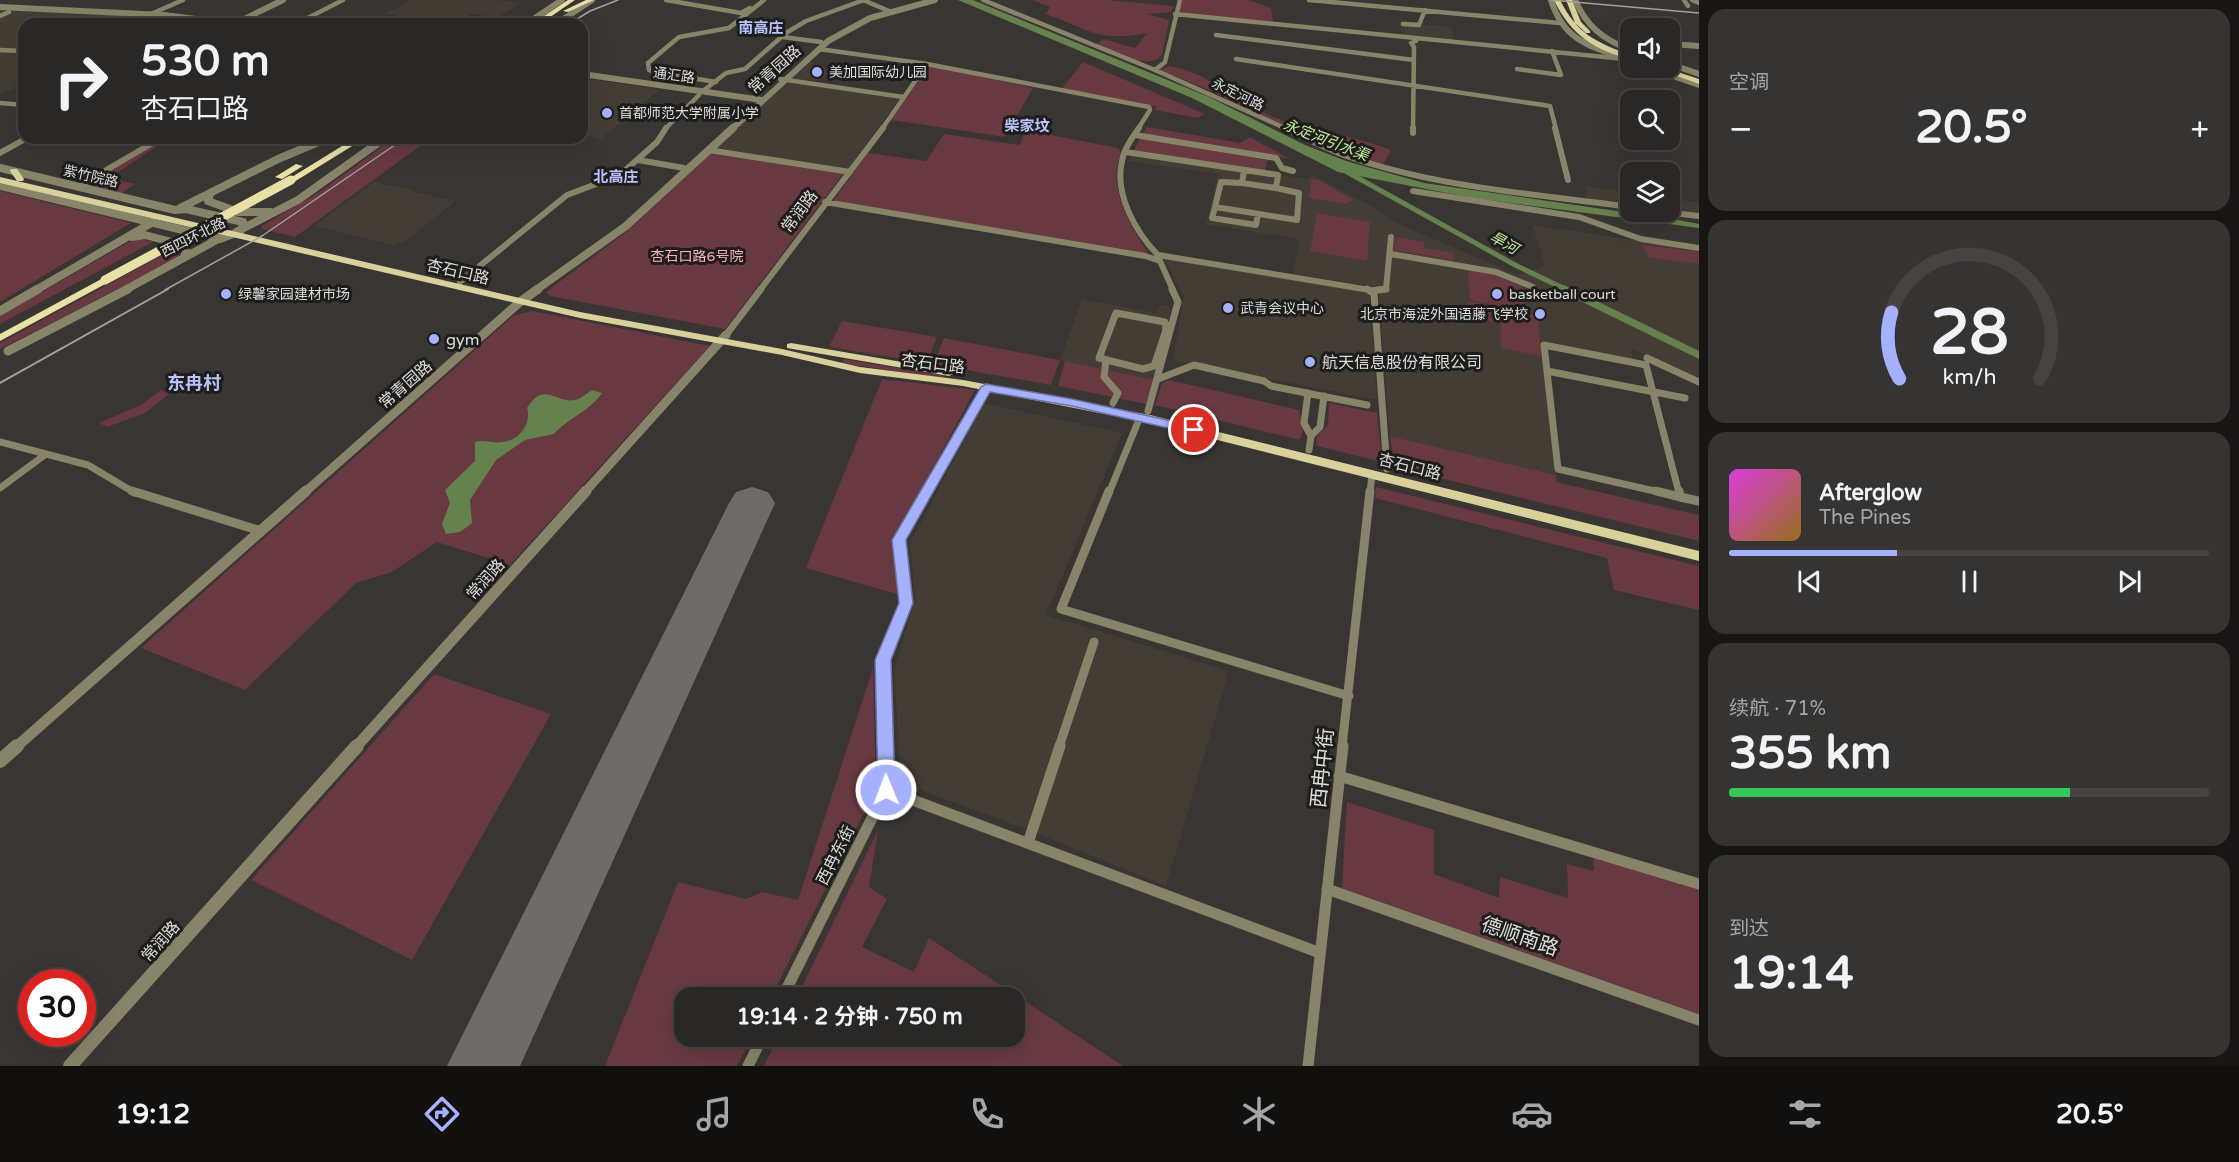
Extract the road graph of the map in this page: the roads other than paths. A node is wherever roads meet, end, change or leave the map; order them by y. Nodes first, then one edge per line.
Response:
1 (183, 0) edge
2 (284, 0) edge
3 (343, 0) edge
4 (563, 0) edge
5 (572, 0) edge
6 (581, 0) edge
7 (591, 0) edge
8 (666, 0) edge
9 (759, 0) edge
10 (764, 0) edge
11 (863, 0) edge
12 (928, 0) edge
13 (935, 0) edge
14 (984, 0) edge
15 (1180, 0) edge
16 (1309, 0) edge
17 (1551, 0) edge
18 (1557, 0) edge
19 (1569, 0) edge
20 (1575, 0) edge
21 (1684, 0) edge
22 (1692, 0) edge
23 (1699, 3) edge
24 (61, 4) dead end
25 (1688, 6) dead end
26 (0, 7) edge
27 (50, 10) junction
28 (558, 10) junction
29 (890, 10) junction
30 (1425, 10) junction
31 (566, 11) junction
32 (9, 12) dead end
33 (151, 14) junction
34 (1175, 14) junction
35 (0, 16) edge
36 (169, 18) edge
37 (185, 18) edge
38 (247, 18) edge
39 (308, 18) edge
40 (535, 18) edge
41 (545, 18) edge
42 (555, 18) edge
43 (565, 18) edge
44 (1560, 23) junction
45 (1403, 24) dead end
46 (1216, 35) dead end
47 (783, 37) junction
48 (1603, 38) junction
49 (1620, 39) edge
50 (1415, 42) junction
51 (820, 45) junction
52 (1680, 45) edge
53 (1699, 46) edge
54 (1620, 49) edge
55 (0, 50) edge
56 (18, 51) edge
57 (1552, 51) junction
58 (1620, 51) edge
59 (1620, 52) edge
60 (1620, 53) edge
61 (1620, 55) edge
62 (1236, 59) dead end
63 (1414, 60) junction
64 (927, 64) junction
65 (1155, 69) junction
66 (1517, 69) dead end
67 (1680, 69) edge
68 (1696, 75) edge
69 (588, 76) edge
70 (1680, 76) edge
71 (1680, 78) edge
72 (783, 79) junction
73 (716, 82) junction
74 (1699, 84) edge
75 (1414, 85) junction
76 (701, 93) junction
77 (903, 97) junction
78 (758, 102) junction
79 (0, 103) edge
80 (18, 104) edge
81 (1413, 133) dead end
82 (1135, 135) junction
83 (18, 143) edge
84 (151, 144) edge
85 (314, 144) edge
86 (337, 144) edge
87 (351, 144) edge
88 (376, 144) edge
89 (708, 150) junction
90 (1126, 152) junction
91 (0, 153) edge
92 (638, 160) junction
93 (0, 168) edge
94 (684, 168) junction
95 (1244, 170) junction
96 (1293, 171) dead end
97 (850, 172) junction
98 (0, 174) edge
99 (17, 175) junction
100 (0, 180) edge
101 (1568, 180) dead end
102 (1242, 183) junction
103 (0, 186) edge
104 (79, 186) junction
105 (1276, 188) junction
106 (1413, 191) dead end
107 (210, 194) junction
108 (102, 195) junction
109 (825, 202) junction
110 (1620, 206) edge
111 (1215, 207) junction
112 (276, 211) junction
113 (1258, 214) junction
114 (1680, 214) edge
115 (164, 216) junction
116 (1699, 216) edge
117 (1603, 230) dead end
118 (231, 234) junction
119 (1629, 234) junction
120 (1391, 237) dead end
121 (115, 244) junction
122 (1699, 248) edge
123 (1391, 254) junction
124 (1156, 257) junction
125 (184, 261) junction
126 (100, 279) junction
127 (460, 282) junction
128 (1533, 287) dead end
129 (1371, 291) junction
130 (521, 299) junction
131 (0, 310) edge
132 (1169, 325) junction
133 (0, 328) edge
134 (0, 338) edge
135 (724, 338) junction
136 (4, 353) edge
137 (1647, 358) dead end
138 (1106, 360) junction
139 (1547, 371) junction
140 (1158, 379) junction
141 (1699, 382) edge
142 (986, 387) junction
143 (1653, 392) junction
144 (1308, 393) junction
145 (1324, 396) junction
146 (1685, 398) dead end
147 (1113, 403) junction
148 (1366, 405) dead end
149 (1144, 414) junction
150 (1311, 436) junction
151 (0, 442) edge
152 (1309, 450) junction
153 (46, 454) junction
154 (1387, 469) junction
155 (1372, 474) junction
156 (0, 488) edge
157 (1680, 497) junction
158 (1699, 501) edge
159 (258, 530) junction
160 (1699, 548) edge
161 (1699, 556) edge
162 (1094, 642) dead end
163 (1348, 696) junction
164 (0, 754) edge
165 (0, 761) edge
166 (1339, 776) junction
167 (886, 790) junction
168 (1028, 843) junction
169 (1699, 884) edge
170 (1327, 889) junction
171 (1320, 953) junction
172 (788, 987) edge
173 (1699, 1020) edge
174 (758, 1047) edge
175 (70, 1066) edge
176 (748, 1066) edge
177 (1308, 1066) edge

1 - 33 street
2 - 38 street
3 - 39 street
4 - 28 highway
4 - 40 street
5 - 28 highway
6 - 31 highway
7 - 31 highway
7 - 43 street
8 - 9 street
10 - 73 street
11 - 29 street
11 - 47 street
12 - 29 street, 常青园路
13 - 51 street, 常青园路
14 - 65 street, 永定河路
15 - 34 street
16 - 30 street
17 - 44 street
18 - 59 main road
19 - 58 main road
20 - 48 street
21 - 25 street
22 - 23 street
24 - 27 street
26 - 27 street
27 - 33 street
27 - 36 street
28 - 41 highway
29 - 51 street, 常青园路
30 - 44 street
30 - 45 street
31 - 42 highway
32 - 35 street
33 - 37 street
34 - 50 street
34 - 65 street
44 - 60 street
46 - 63 street
47 - 51 street
47 - 73 street
48 - 49 street
48 - 54 street
50 - 57 street
50 - 63 street
51 - 64 street
51 - 72 street, 常青园路
52 - 53 street
55 - 56 street
57 - 61 street
57 - 66 street
62 - 75 street
63 - 75 street
64 - 77 street, 常润路
64 - 82 street
65 - 110 street, 永定河路
67 - 68 main road
69 - 76 street, 通汇路
70 - 74 main road
71 - 74 street
72 - 77 street
72 - 78 street, 常青园路
73 - 76 street
75 - 81 street
75 - 101 street
76 - 78 street, 通汇路
76 - 92 street
77 - 97 street, 常润路
78 - 89 street, 常青园路
78 - 94 street, 常青园路
79 - 80 street
82 - 90 street
82 - 96 street
83 - 91 street
84 - 104 street
85 - 107 street, 西四环北路
86 - 126 highway, 西四环北路
87 - 126 highway, 西四环北路, bridge
88 - 112 street, 西四环北路
89 - 97 street
89 - 130 street, 常青园路
90 - 95 street
90 - 124 street
92 - 94 street
92 - 127 street
93 - 99 street, 紫竹院路
94 - 130 street, 常青园路
95 - 102 street
95 - 105 street
97 - 109 street, 常润路
98 - 99 main road, 紫竹院路
99 - 104 street, 紫竹院路
99 - 108 main road, 紫竹院路
100 - 115 main road, 紫竹院路
102 - 105 street
102 - 111 street
103 - 115 street, 紫竹院路
104 - 108 street, 紫竹院路
105 - 113 street
106 - 119 street
107 - 112 street
107 - 115 street, 西四环北路
108 - 115 main road, 紫竹院路
109 - 124 street
109 - 135 street, 常润路
111 - 113 street
111 - 113 street
112 - 118 street, 西四环北路
114 - 116 street
115 - 118 main road, 杏石口路
115 - 118 street
115 - 121 street, 西四环北路
117 - 119 street
118 - 125 street, 西四环北路
118 - 125 street, 西四环北路
118 - 127 main road, 杏石口路
118 - 130 main road, 杏石口路
119 - 122 street
120 - 123 street
121 - 125 street
121 - 131 street, 西四环北路
123 - 128 street
123 - 129 street
124 - 129 street
124 - 132 street
125 - 136 street, 西四环北路
126 - 133 highway, 西四环北路
126 - 134 highway, 西四环北路
127 - 130 main road, 杏石口路
129 - 154 street
130 - 135 main road, 杏石口路
130 - 159 street, 常青园路
132 - 138 street
132 - 138 street
132 - 140 street
135 - 142 main road, 杏石口路
135 - 147 main road, 杏石口路
135 - 175 street, 常润路
137 - 141 street
138 - 147 street
139 - 143 street
139 - 143 street
139 - 157 street
140 - 144 street
140 - 149 street
142 - 149 main road, 杏石口路
142 - 167 street, 西冉东街
143 - 146 street
143 - 157 street
144 - 145 street
144 - 150 street
145 - 148 street
145 - 150 street
147 - 149 main road, 杏石口路
149 - 152 main road, 杏石口路
149 - 155 main road, 杏石口路
149 - 163 street
150 - 152 street
151 - 153 street
152 - 154 main road, 杏石口路
153 - 156 street
153 - 159 street
154 - 160 main road, 杏石口路
155 - 161 main road, 杏石口路
155 - 163 street, 西冉中街
157 - 158 street
159 - 164 street, 常青园路
159 - 165 street, 常青园路
162 - 168 street
163 - 166 street, 西冉中街
166 - 169 street
166 - 170 street, 西冉中街
167 - 168 street
167 - 172 street, 西冉东街
168 - 171 street
170 - 171 street, 西冉中街
170 - 173 street, 德顺南路
171 - 177 street, 西冉中街
174 - 176 street

